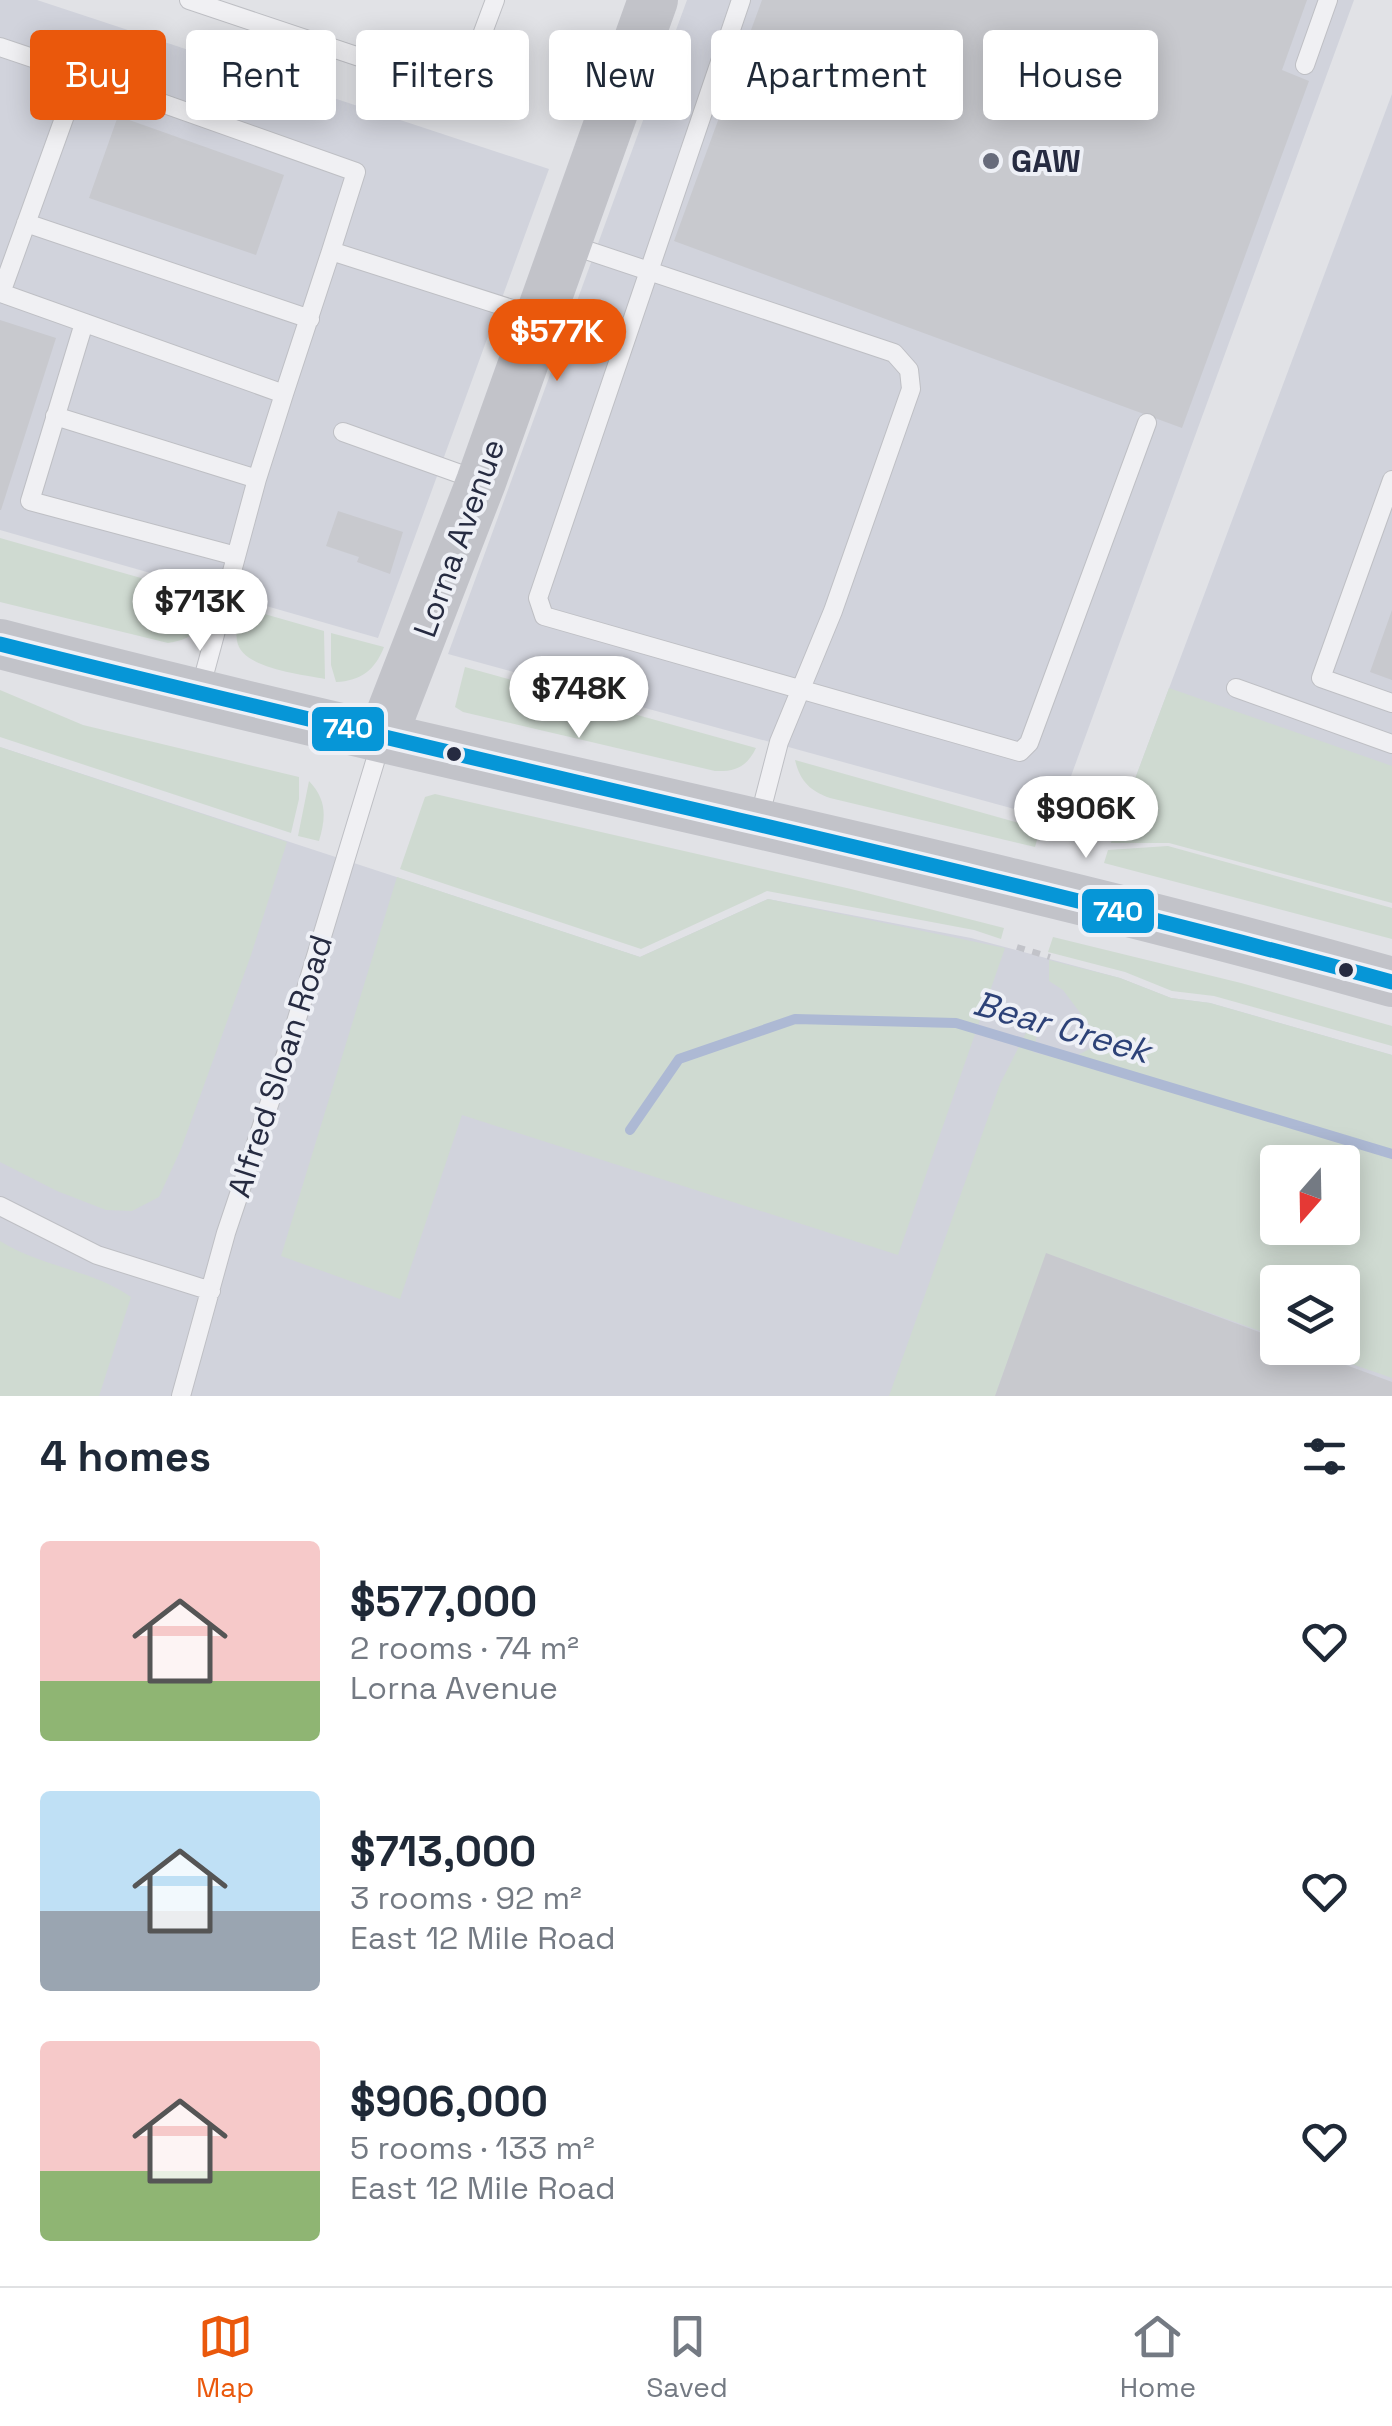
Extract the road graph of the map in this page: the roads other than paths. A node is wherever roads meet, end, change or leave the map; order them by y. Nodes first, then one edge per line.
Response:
1 (189, 0) edge
2 (495, 0) edge
3 (653, 0) edge
4 (741, 0) edge
5 (1328, 0) edge
6 (0, 47) edge
7 (30, 57) edge
8 (1305, 65) dead end
9 (166, 105) edge
10 (63, 120) edge
11 (26, 223) junction
12 (565, 243) junction
13 (331, 251) junction
14 (650, 269) junction
15 (0, 293) edge
16 (538, 317) junction
17 (310, 319) junction
18 (84, 323) junction
19 (284, 394) junction
20 (56, 416) junction
21 (1147, 423) dead end
22 (344, 432) dead end
23 (256, 480) junction
24 (1392, 480) edge
25 (480, 482) junction
26 (236, 556) junction
27 (0, 644) edge
28 (1236, 688) dead end
29 (802, 691) junction
30 (198, 695) junction
31 (1392, 704) edge
32 (382, 736) junction
33 (1392, 744) edge
34 (758, 824) junction
35 (1392, 982) edge
36 (0, 1206) edge
37 (210, 1292) junction
38 (181, 1396) edge

1 - 2 lane
3 - 12 main road, Lorna Avenue
4 - 14 lane
5 - 8 lane
6 - 7 lane
9 - 13 lane
10 - 11 lane
11 - 15 lane
11 - 17 lane
12 - 14 lane
12 - 16 main road, Lorna Avenue
13 - 16 lane
13 - 17 lane
14 - 29 lane
14 - 29 lane
15 - 18 lane
16 - 25 main road, Lorna Avenue
17 - 19 lane
18 - 19 lane
18 - 20 lane
19 - 23 lane
20 - 23 lane
20 - 26 lane
21 - 29 lane
22 - 25 lane
23 - 26 lane
24 - 31 lane
25 - 32 main road, Lorna Avenue
26 - 30 lane
27 - 30 main road
28 - 33 lane
29 - 34 lane
30 - 32 main road
32 - 34 main road
32 - 37 lane, Alfred Sloan Road
34 - 35 main road
36 - 37 lane
37 - 38 lane, Alfred Sloan Road

